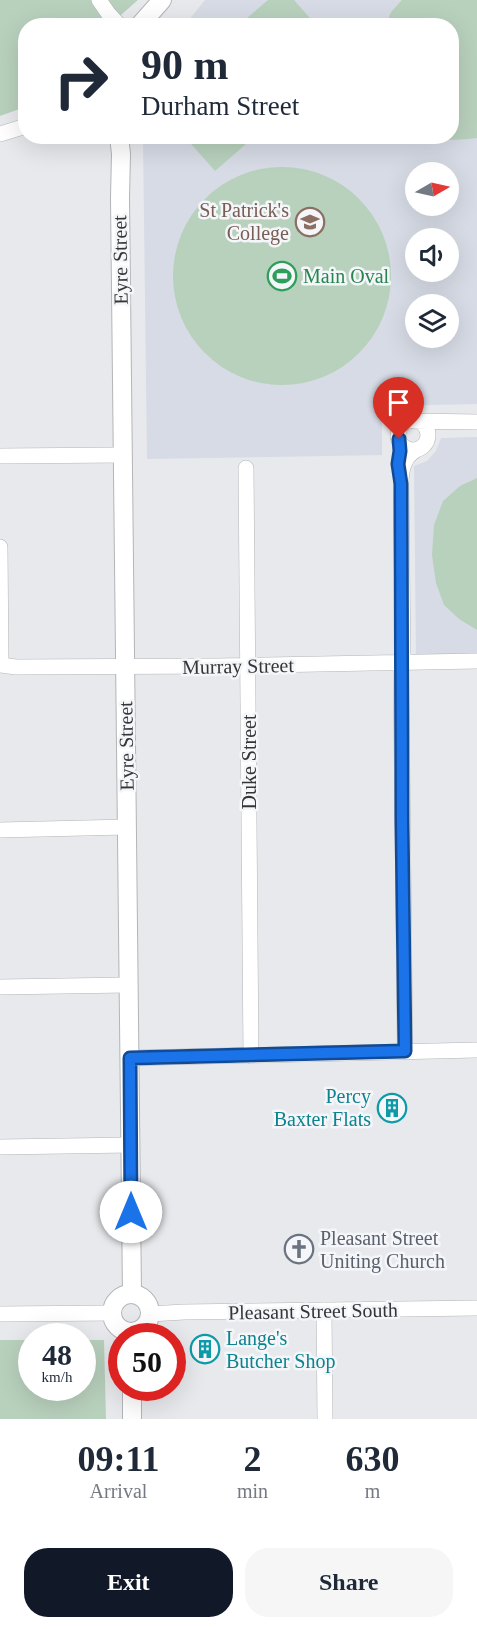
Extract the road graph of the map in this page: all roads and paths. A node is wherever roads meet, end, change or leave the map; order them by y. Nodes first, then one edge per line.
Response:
1 (99, 0) edge
2 (162, 0) edge
3 (175, 0) edge
4 (113, 18) edge
5 (146, 18) edge
6 (160, 18) edge
7 (18, 128) edge
8 (0, 134) edge
9 (112, 144) edge
10 (120, 144) edge
11 (120, 198) junction
12 (414, 421) junction
13 (460, 422) junction
14 (477, 422) edge
15 (399, 439) junction
16 (422, 446) junction
17 (123, 455) junction
18 (0, 456) edge
19 (246, 468) dead end
20 (401, 480) junction
21 (0, 547) edge
22 (477, 661) edge
23 (403, 663) junction
24 (1, 665) edge
25 (125, 666) junction
26 (248, 666) junction
27 (127, 827) junction
28 (0, 830) edge
29 (128, 985) junction
30 (0, 987) edge
31 (477, 1050) edge
32 (405, 1051) junction
33 (251, 1056) junction
34 (130, 1058) junction
35 (131, 1145) junction
36 (0, 1147) edge
37 (132, 1294) junction
38 (477, 1308) edge
39 (324, 1310) junction
40 (112, 1313) junction
41 (0, 1314) edge
42 (150, 1314) junction
43 (116, 1323) edge
44 (147, 1323) edge
45 (132, 1401) edge
46 (132, 1419) edge
47 (325, 1419) edge

1 - 4 street
2 - 5 main road
3 - 6 main road
7 - 8 street
9 - 11 main road, Eyre Street
10 - 11 main road, Eyre Street
11 - 17 main road, Eyre Street
12 - 13 street
12 - 15 street
12 - 16 street
13 - 14 street
13 - 16 street
15 - 16 street
15 - 20 street
16 - 20 street
17 - 18 street
17 - 25 main road, Eyre Street
19 - 26 street, Duke Street
20 - 23 street
21 - 24 street
22 - 23 street, Murray Street
23 - 26 street, Murray Street
23 - 32 street
24 - 25 street, Murray Street
25 - 26 street, Murray Street
25 - 27 main road, Eyre Street
26 - 33 street, Duke Street
27 - 28 street
27 - 29 main road, Eyre Street
29 - 30 street
29 - 34 main road, Eyre Street
31 - 32 street
32 - 33 street
33 - 34 street
34 - 35 main road, Eyre Street
35 - 36 street
35 - 37 main road, Eyre Street
37 - 40 main road
37 - 42 main road
38 - 39 street, Pleasant Street South
39 - 42 street, Pleasant Street South
39 - 47 street
40 - 41 street
40 - 43 main road
42 - 44 main road
45 - 46 main road

